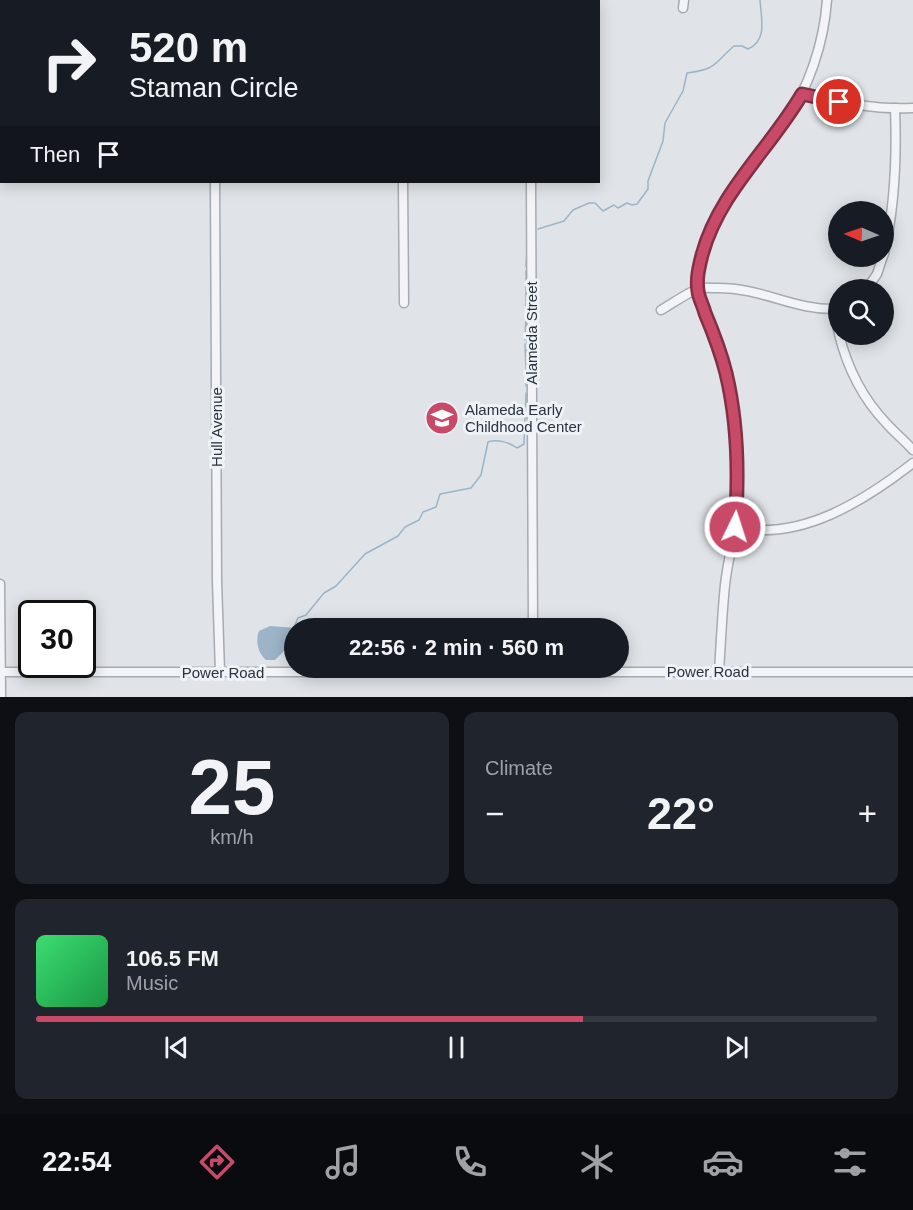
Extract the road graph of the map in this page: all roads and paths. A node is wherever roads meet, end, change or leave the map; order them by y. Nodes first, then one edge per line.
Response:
1 (827, 0) edge
2 (802, 94) junction
3 (895, 108) junction
4 (913, 108) edge
5 (215, 183) edge
6 (403, 183) edge
7 (531, 183) edge
8 (893, 201) edge
9 (697, 289) junction
10 (404, 303) dead end
11 (661, 310) dead end
12 (828, 310) edge
13 (842, 345) edge
14 (913, 450) edge
15 (913, 464) edge
16 (735, 527) junction
17 (0, 584) edge
18 (533, 618) edge
19 (629, 670) edge
20 (284, 671) edge
21 (719, 671) junction
22 (0, 672) edge
23 (220, 672) junction
24 (913, 672) edge
25 (1, 697) edge

1 - 2 street
2 - 3 street
2 - 9 street
3 - 4 street
3 - 8 street
5 - 23 street, Hull Avenue
6 - 10 street
7 - 18 street, Alameda Street
9 - 11 street
9 - 12 street
9 - 16 street
13 - 14 street
15 - 16 street
16 - 21 street
17 - 22 street
19 - 21 street, Power Road
20 - 23 street, Power Road
21 - 24 street, Power Road
22 - 23 street, Power Road
22 - 25 street

